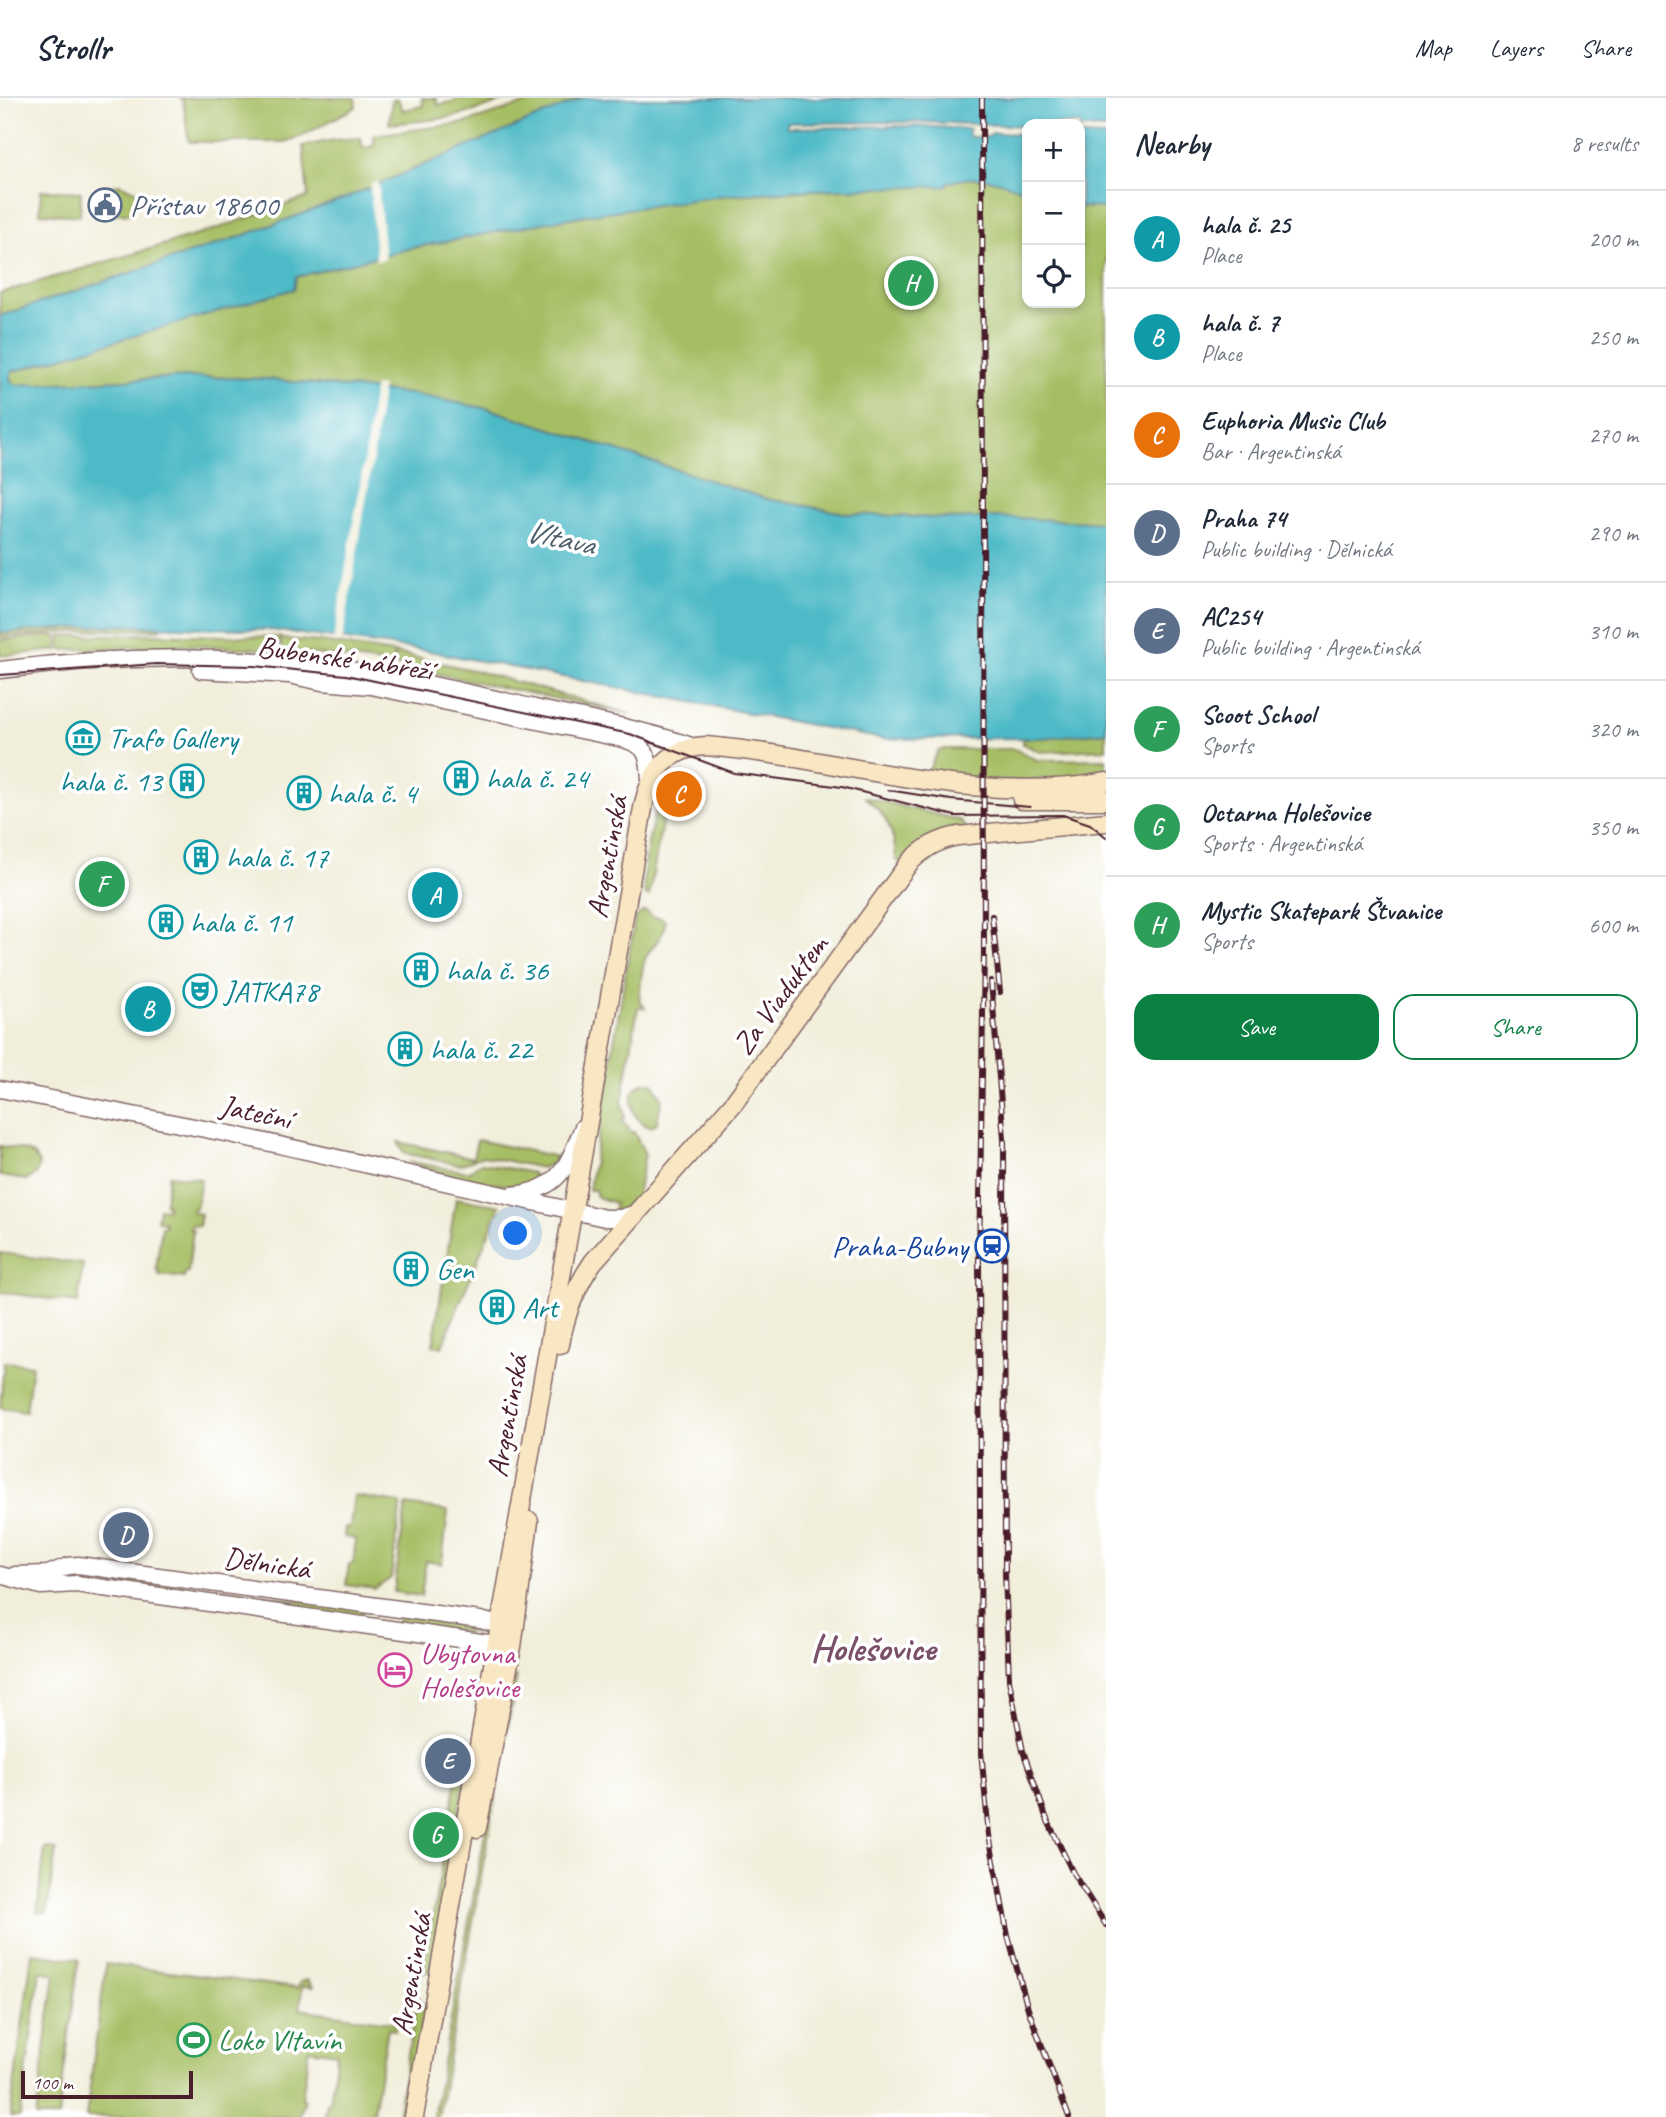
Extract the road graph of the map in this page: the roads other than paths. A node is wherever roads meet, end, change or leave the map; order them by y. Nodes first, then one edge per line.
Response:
1 (0, 670) edge
2 (0, 680) edge
3 (694, 747) junction
4 (862, 771) junction
5 (650, 779) junction
6 (1106, 782) edge
7 (1106, 800) edge
8 (1101, 823) edge
9 (0, 1089) edge
10 (591, 1106) junction
11 (499, 1195) junction
12 (572, 1211) junction
13 (634, 1214) junction
14 (5, 1575) edge
15 (500, 1625) junction
16 (507, 1643) junction
17 (414, 2117) edge
18 (426, 2117) edge

1 - 3 street, Bubenské nábřeží
2 - 5 street, Bubenské nábřeží
3 - 4 main road
3 - 5 main road, Argentinská
4 - 6 main road
4 - 7 main road
5 - 10 main road, Argentinská
8 - 13 main road, Za Viaduktem
9 - 11 street, Jateční
10 - 11 street, Jateční
10 - 12 main road, Argentinská
11 - 12 street, Jateční
12 - 13 street, Jateční
12 - 15 main road, Argentinská
13 - 16 main road, Argentinská
14 - 15 street, Dělnická
14 - 16 street, Dělnická
15 - 16 main road, Argentinská
16 - 17 main road, Argentinská
16 - 18 main road, Argentinská

